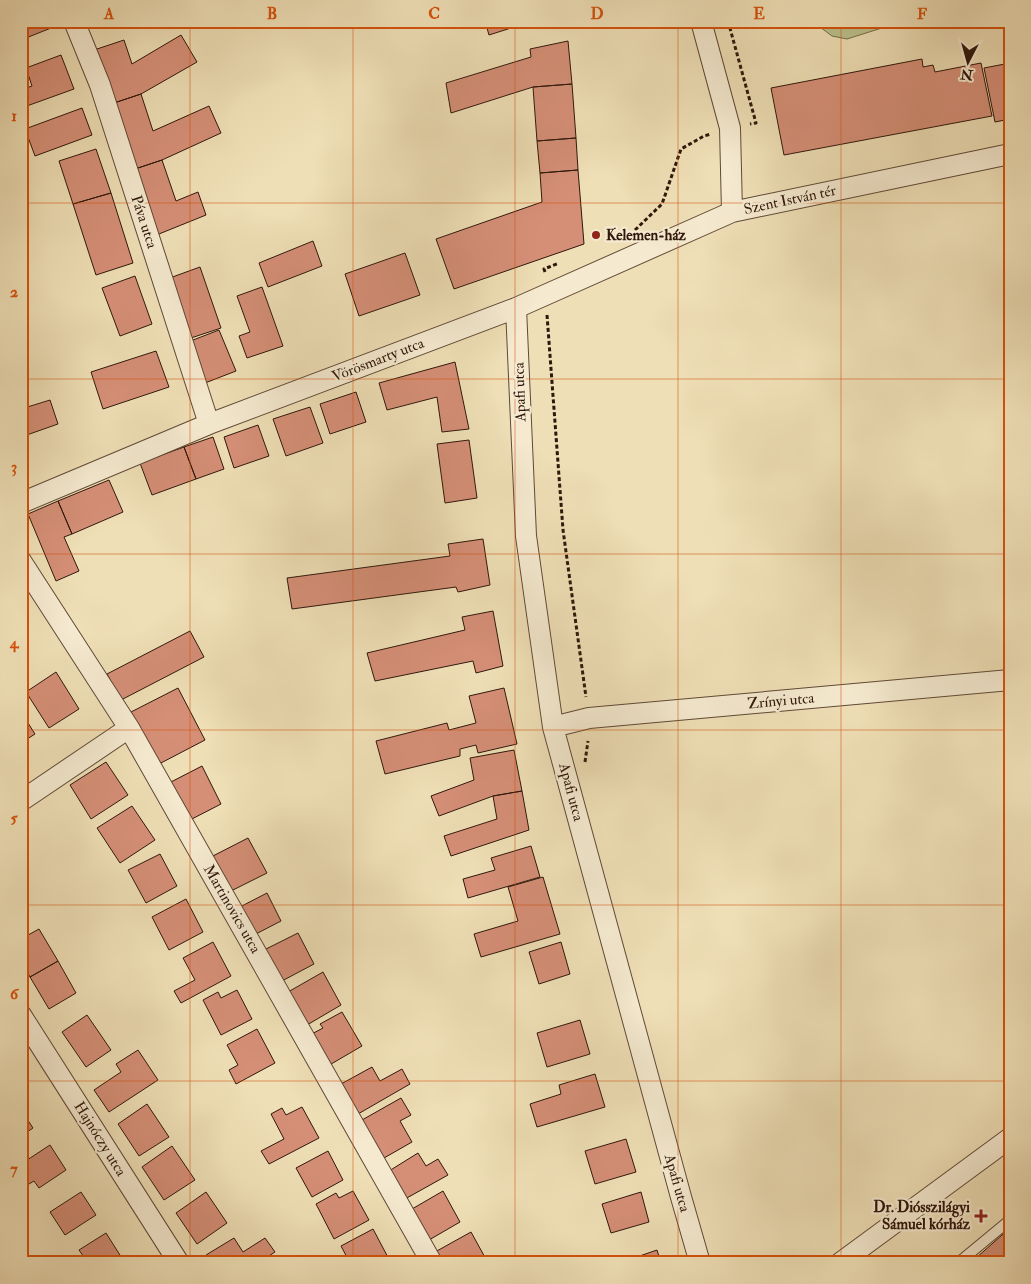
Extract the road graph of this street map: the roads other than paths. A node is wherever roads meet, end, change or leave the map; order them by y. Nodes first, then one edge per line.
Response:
1 (74, 21) edge
2 (701, 21) edge
3 (1010, 154) edge
4 (732, 212) junction
5 (516, 308) junction
6 (209, 424) junction
7 (21, 503) edge
8 (21, 561) edge
9 (1010, 680) edge
10 (553, 727) junction
11 (129, 728) junction
12 (21, 801) edge
13 (21, 1015) edge
14 (1010, 1138) edge
15 (1010, 1220) edge
16 (179, 1263) edge
17 (432, 1263) edge
18 (700, 1263) edge
19 (840, 1263) edge
20 (958, 1263) edge

1 - 6 street, Páva utca
2 - 4 street, Szent István tér
3 - 4 street, Szent István tér
4 - 5 street, Vörösmarty utca
5 - 6 street, Vörösmarty utca
5 - 10 street, Apafi utca
6 - 7 street, Vörösmarty utca
8 - 11 street, Martinovics utca
9 - 10 street, Zrínyi utca
10 - 18 street, Apafi utca
11 - 12 street
11 - 17 street, Martinovics utca
13 - 16 street, Hajnóczy utca
14 - 19 street
15 - 20 lane

